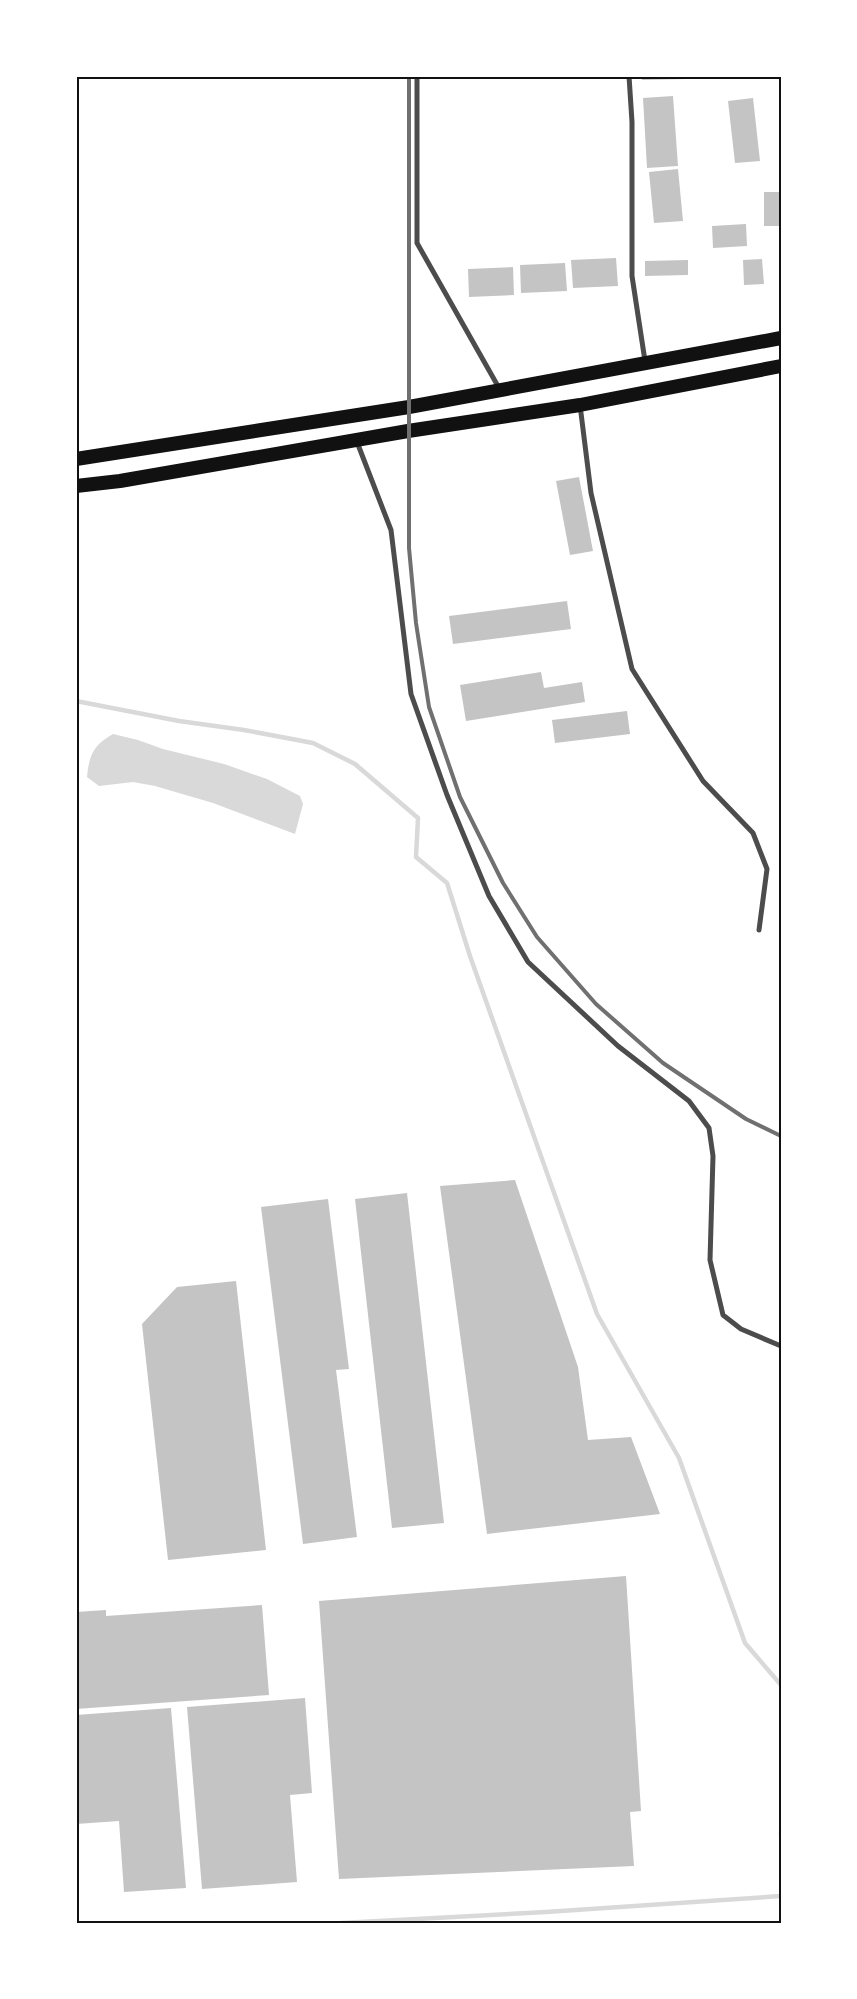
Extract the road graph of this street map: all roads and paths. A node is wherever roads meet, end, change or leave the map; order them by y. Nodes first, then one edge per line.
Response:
1 (417, 76) edge
2 (629, 76) edge
3 (781, 339) edge
4 (646, 364) junction
5 (781, 366) edge
6 (500, 391) junction
7 (580, 404) junction
8 (356, 440) junction
9 (76, 459) edge
10 (76, 486) edge
11 (759, 930) dead end
12 (781, 1346) edge

1 - 6 street
2 - 4 street
3 - 4 highway
4 - 6 highway
5 - 7 highway
6 - 9 highway
7 - 8 highway
7 - 11 street
8 - 10 highway
8 - 12 street

